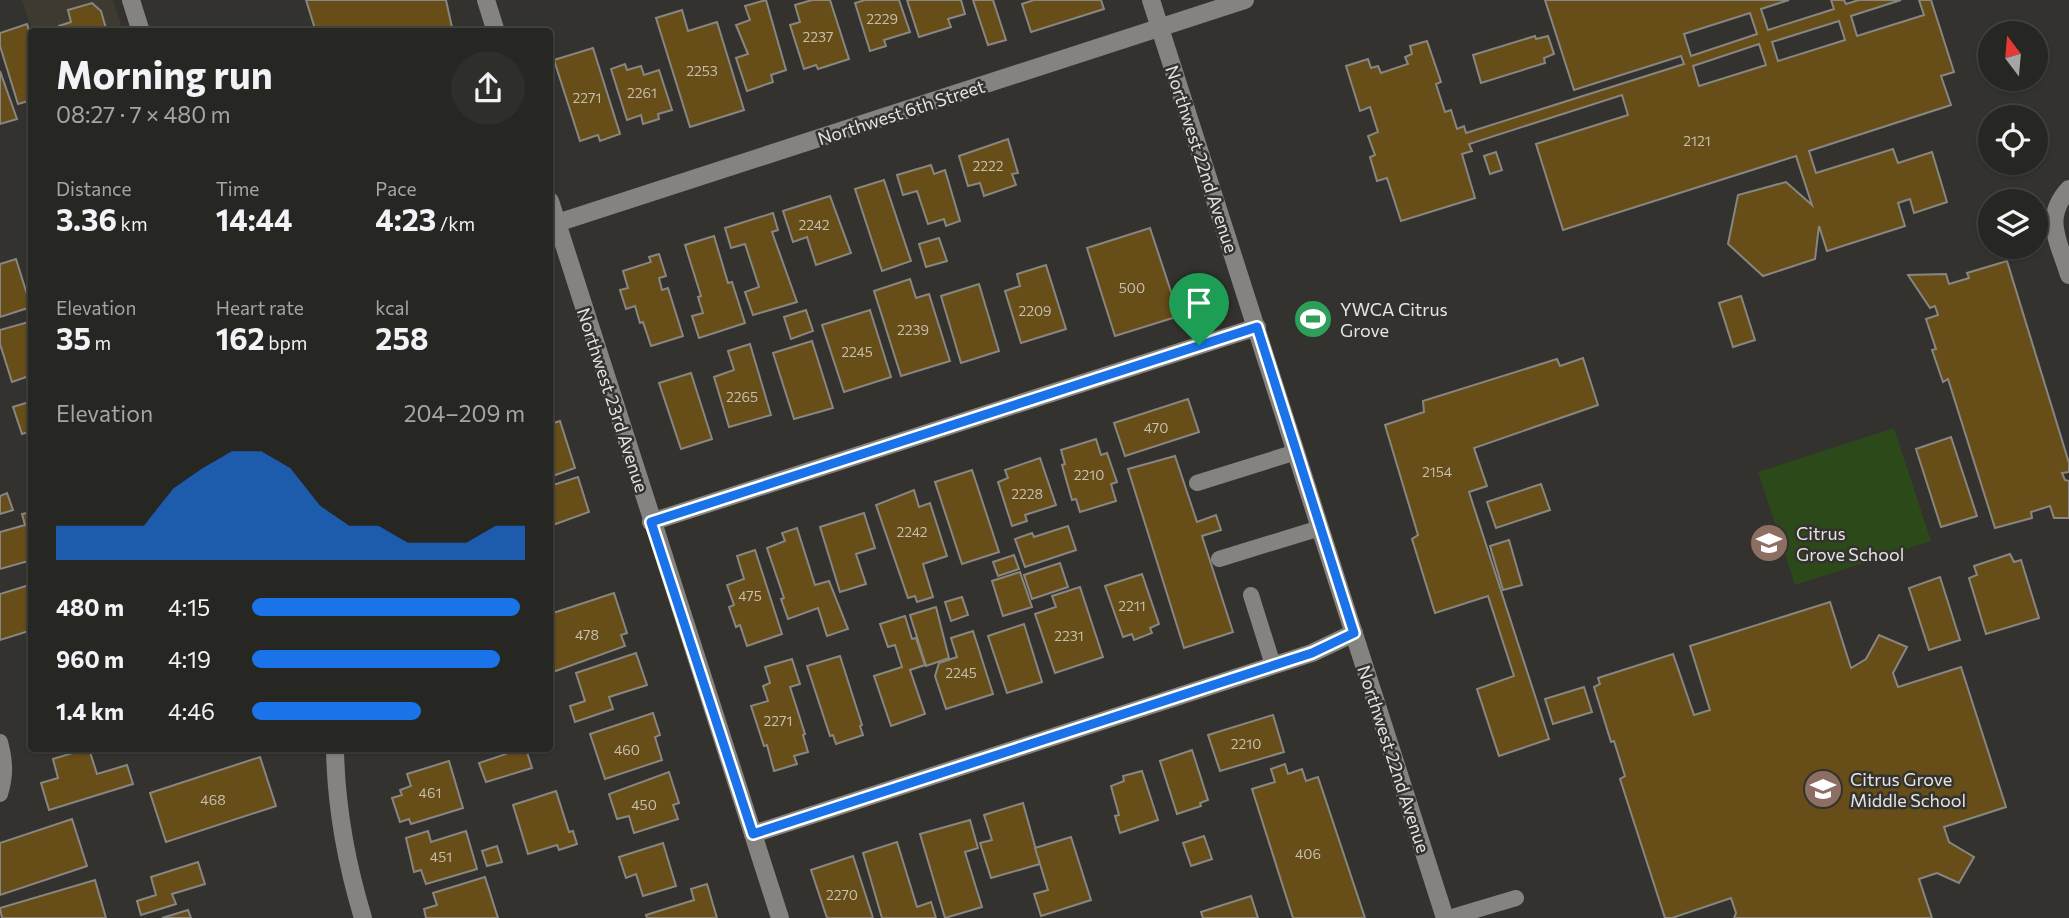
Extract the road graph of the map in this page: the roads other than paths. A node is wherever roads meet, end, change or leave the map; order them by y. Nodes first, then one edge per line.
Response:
1 (131, 0) edge
2 (486, 0) edge
3 (1151, 0) edge
4 (1245, 0) edge
5 (140, 28) edge
6 (495, 28) edge
7 (1160, 28) junction
8 (2064, 194) edge
9 (553, 210) edge
10 (557, 223) junction
11 (2069, 275) edge
12 (1257, 327) junction
13 (1296, 452) junction
14 (1196, 483) dead end
15 (651, 522) junction
16 (1320, 528) junction
17 (1219, 559) dead end
18 (1251, 595) dead end
19 (1354, 633) junction
20 (1273, 665) junction
21 (0, 742) edge
22 (335, 752) edge
23 (0, 794) edge
24 (753, 834) junction
25 (1516, 898) dead end
26 (363, 918) edge
27 (780, 918) edge
28 (1447, 918) edge

1 - 5 street
2 - 6 street
3 - 7 street, Northwest 22nd Avenue
4 - 7 street, Northwest 6th Street
7 - 10 street, Northwest 6th Street
7 - 12 street, Northwest 22nd Avenue
8 - 11 street
9 - 10 street, Northwest 23rd Avenue
10 - 15 street, Northwest 23rd Avenue
12 - 13 street, Northwest 22nd Avenue
12 - 15 street
13 - 14 lane
13 - 16 street, Northwest 22nd Avenue
15 - 24 street, Northwest 23rd Avenue
16 - 17 lane
16 - 19 street, Northwest 22nd Avenue
18 - 20 lane
19 - 20 street
19 - 28 street, Northwest 22nd Avenue
20 - 24 street
21 - 23 lane
22 - 26 street
24 - 27 street, Northwest 23rd Avenue
25 - 28 lane

